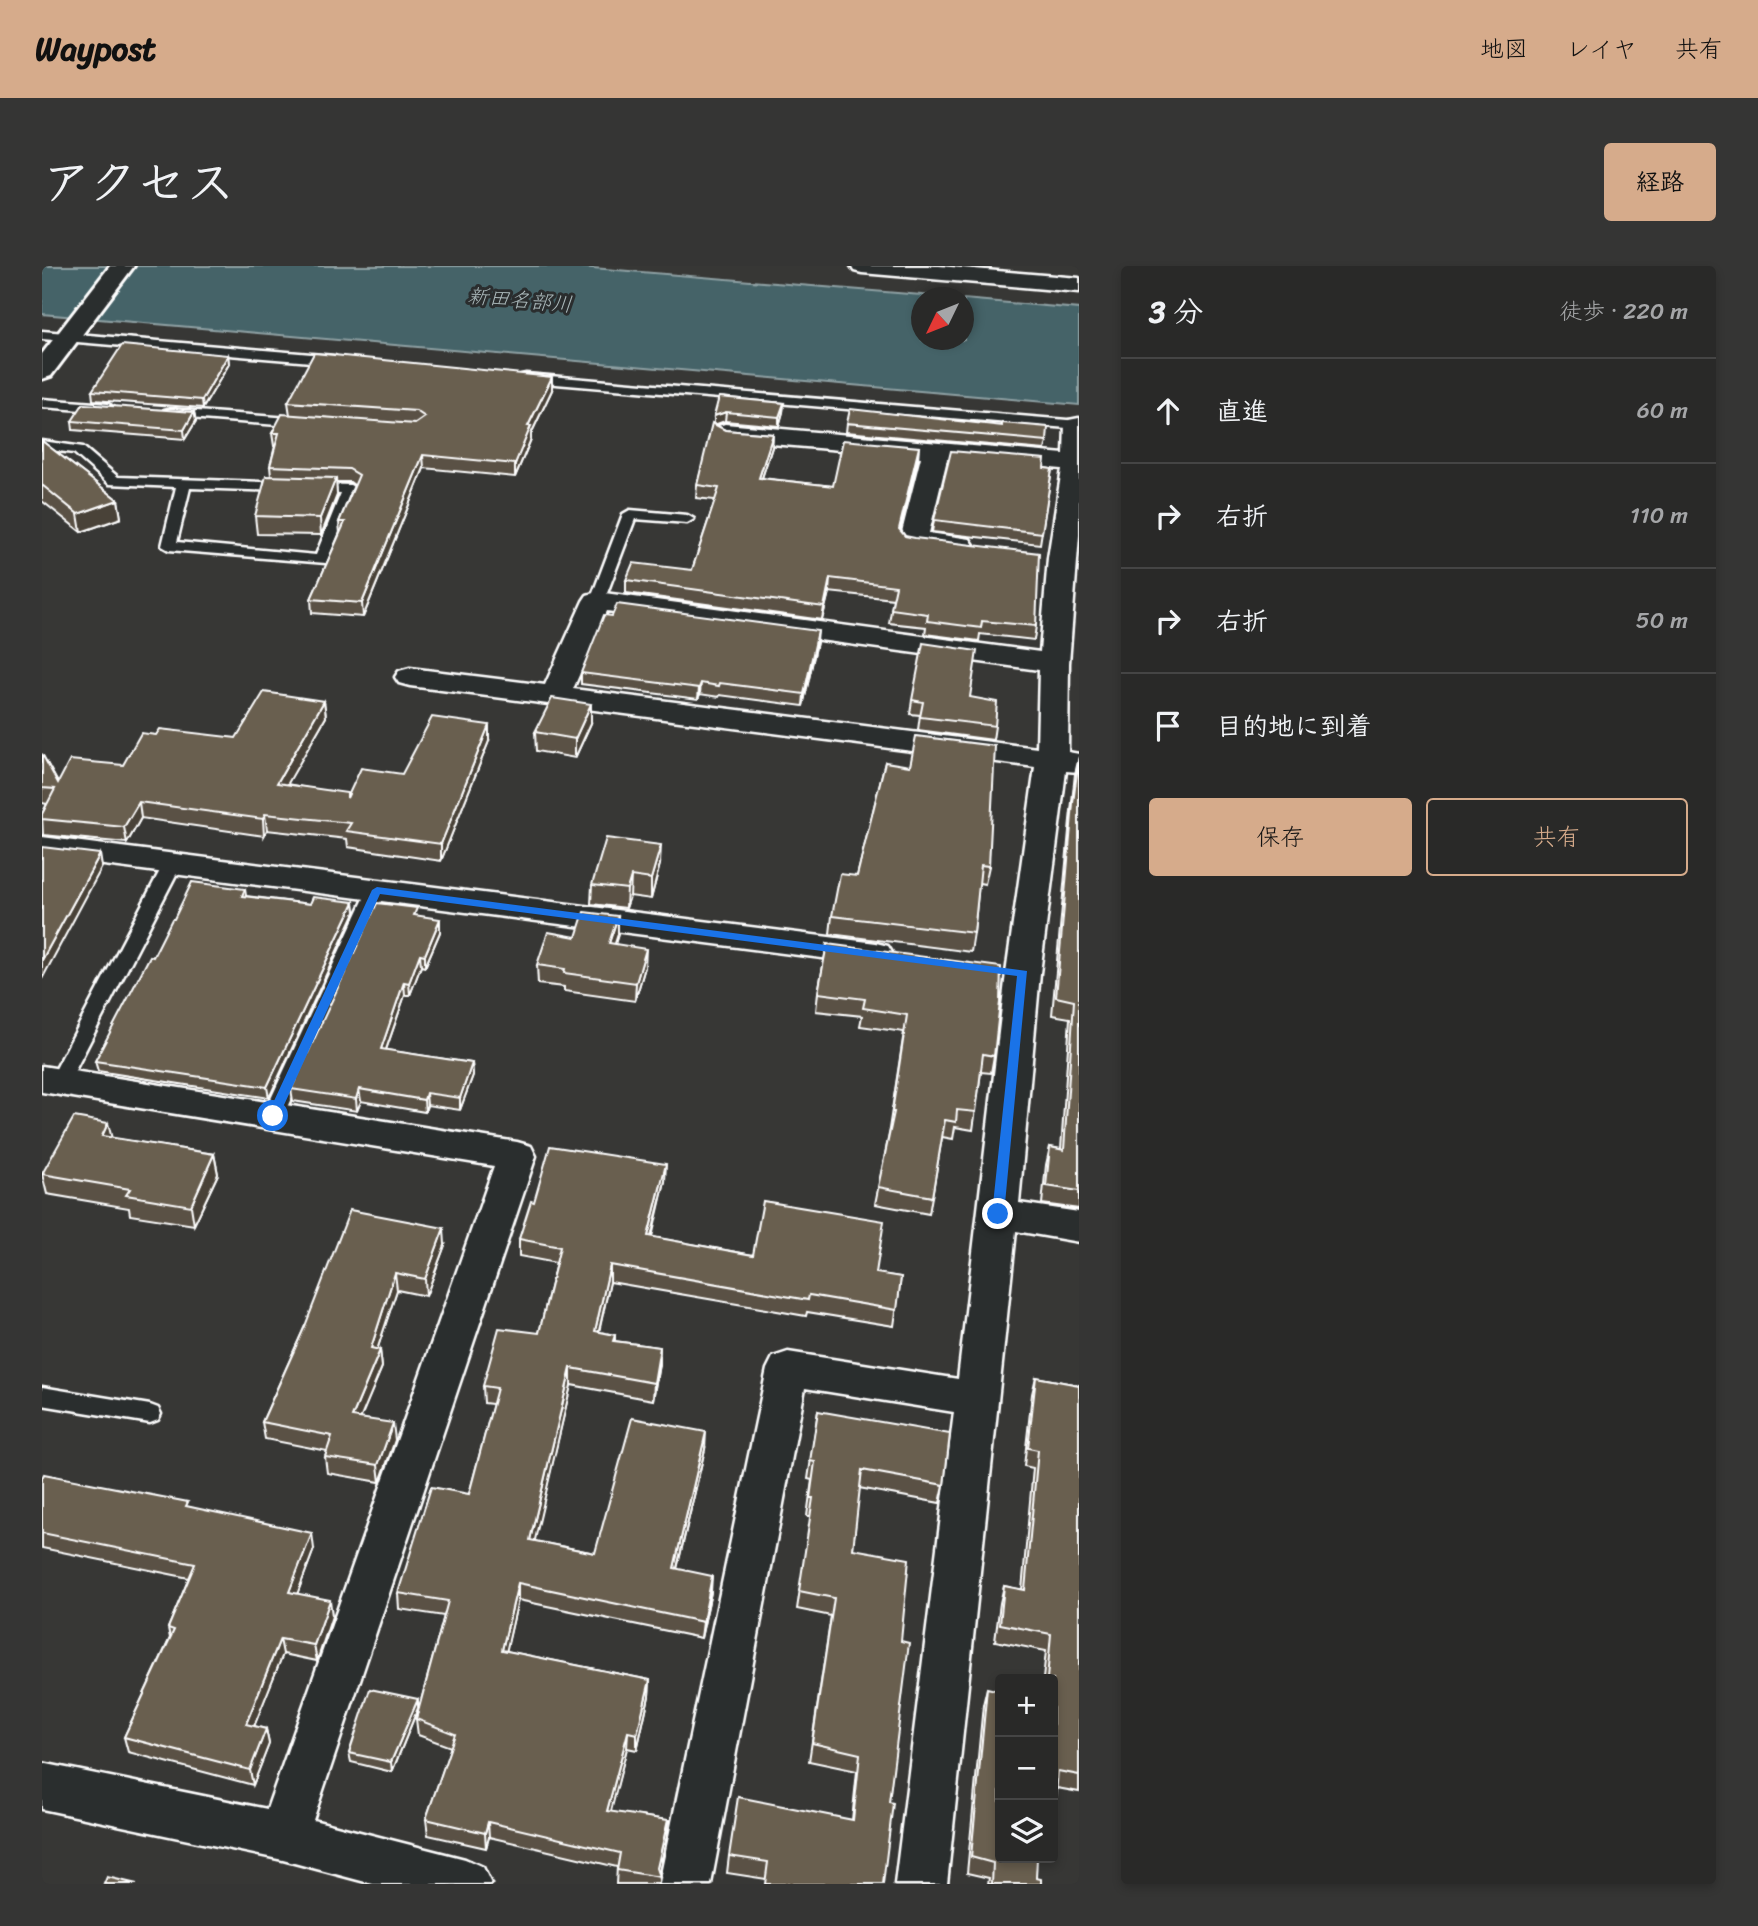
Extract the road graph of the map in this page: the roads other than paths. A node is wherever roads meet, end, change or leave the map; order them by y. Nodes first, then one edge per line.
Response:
1 (122, 266) edge
2 (862, 266) edge
3 (1079, 285) edge
4 (61, 333) edge
5 (346, 361) edge
6 (42, 371) edge
7 (518, 377) edge
8 (42, 403) edge
9 (125, 410) edge
10 (153, 412) edge
11 (319, 424) edge
12 (1078, 425) edge
13 (725, 432) edge
14 (42, 445) edge
15 (936, 450) junction
16 (1077, 463) edge
17 (184, 483) junction
18 (687, 519) dead end
19 (981, 548) edge
20 (597, 601) junction
21 (1054, 663) junction
22 (410, 677) dead end
23 (555, 697) junction
24 (1065, 761) edge
25 (42, 847) edge
26 (173, 863) junction
27 (377, 890) junction
28 (913, 959) edge
29 (50, 1081) edge
30 (273, 1116) junction
31 (998, 1214) junction
32 (1079, 1227) edge
33 (42, 1396) edge
34 (976, 1399) junction
35 (150, 1414) dead end
36 (42, 1786) edge
37 (283, 1836) junction
38 (465, 1884) edge
39 (685, 1884) edge
40 (921, 1884) edge

1 - 4 highway
2 - 3 street
4 - 5 lane
4 - 6 highway
7 - 12 lane
8 - 9 lane
10 - 11 lane
12 - 16 street
13 - 15 street
14 - 17 lane
15 - 16 street
15 - 19 street
16 - 21 street
17 - 17 lane
18 - 20 lane
20 - 21 street
20 - 23 street
21 - 24 street
22 - 23 street
23 - 24 street
24 - 31 street
25 - 26 street
26 - 27 street
26 - 29 lane
27 - 28 street
27 - 30 lane
29 - 30 street
30 - 37 street
31 - 32 street
31 - 34 street
33 - 35 lane
34 - 39 street
34 - 40 street
36 - 37 street
37 - 38 street

